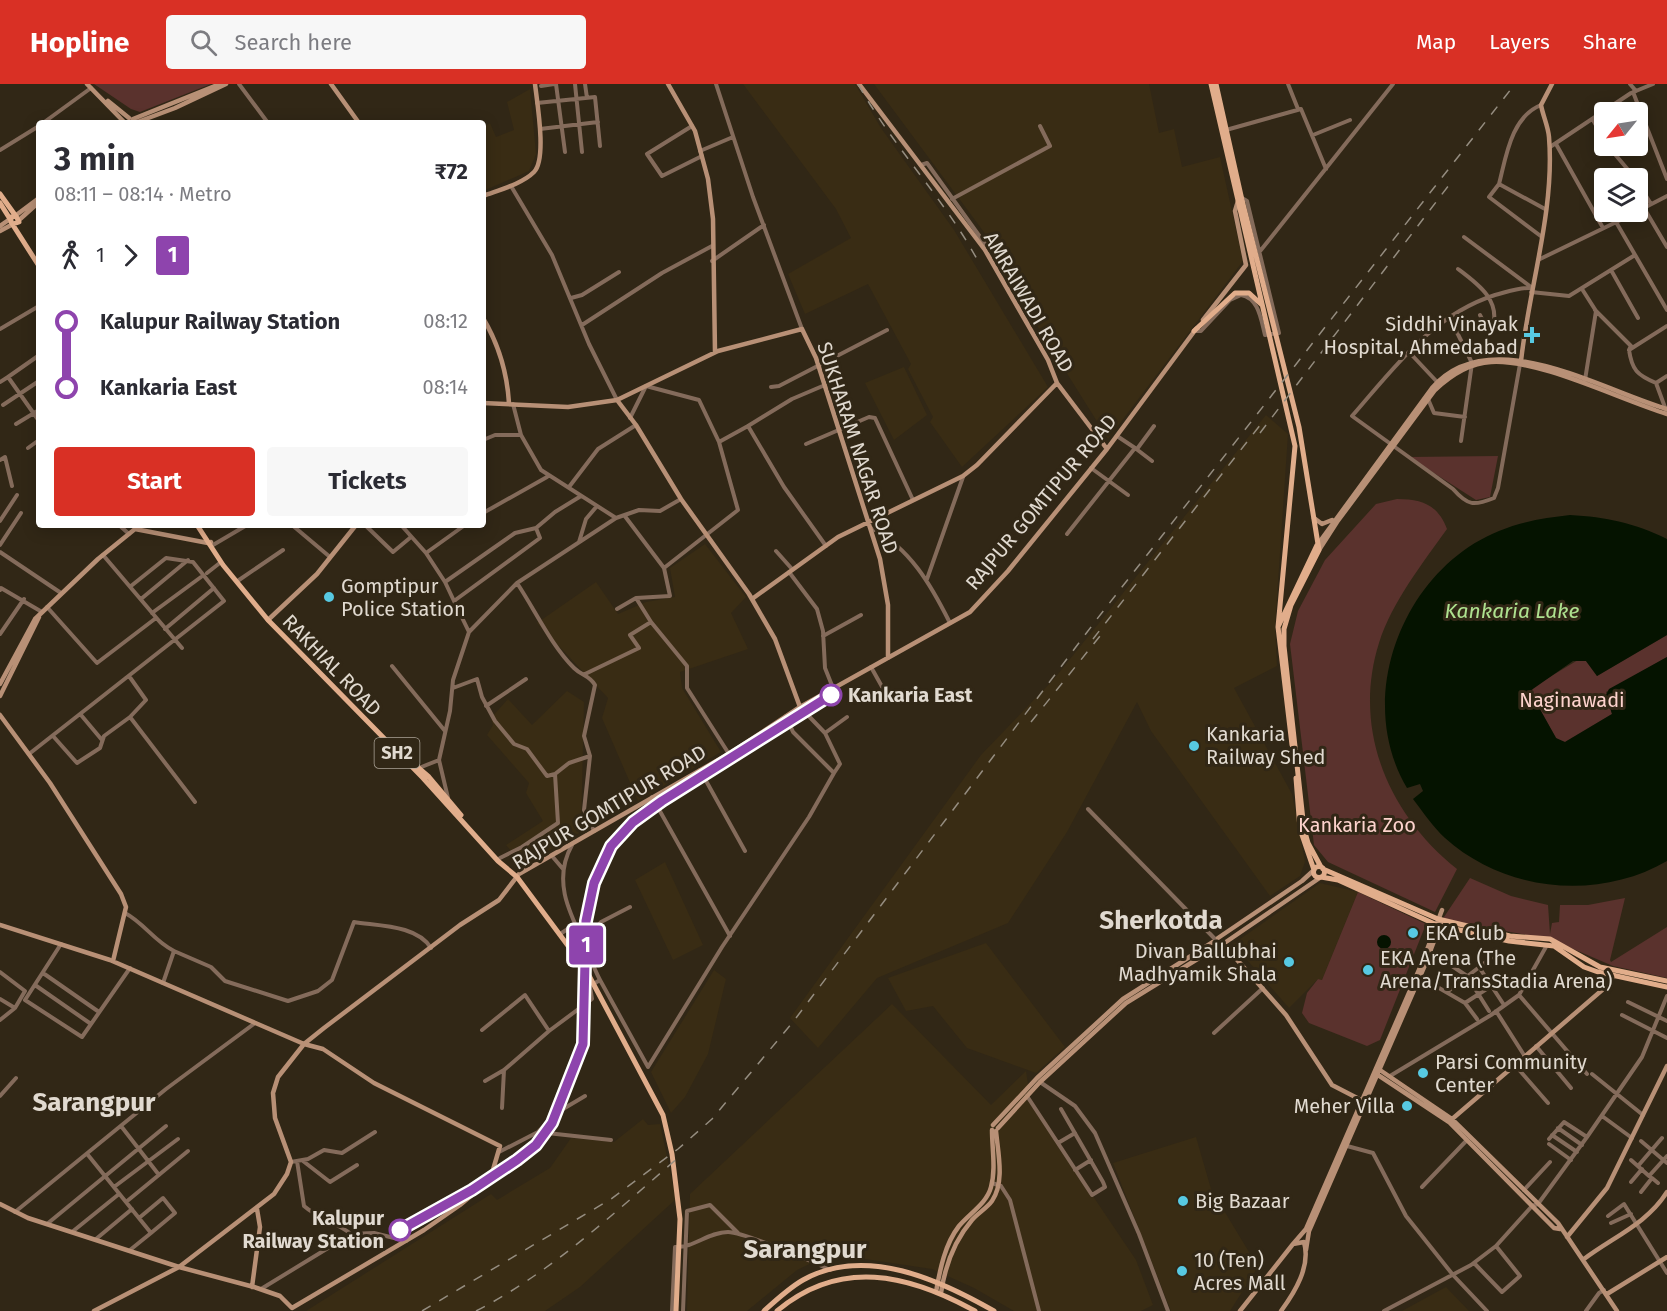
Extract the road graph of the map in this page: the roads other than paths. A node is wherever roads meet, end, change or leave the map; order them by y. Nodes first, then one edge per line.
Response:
1 (220, 84) edge
2 (226, 84) edge
3 (239, 84) edge
4 (331, 84) edge
5 (555, 84) edge
6 (575, 84) edge
7 (585, 84) edge
8 (668, 84) edge
9 (716, 84) edge
10 (860, 84) edge
11 (1211, 84) edge
12 (1216, 84) edge
13 (1288, 84) edge
14 (1393, 84) edge
15 (1552, 84) edge
16 (1630, 84) edge
17 (1652, 84) edge
18 (538, 85) edge
19 (91, 88) edge
20 (1635, 92) junction
21 (588, 98) junction
22 (577, 99) junction
23 (558, 101) junction
24 (537, 103) junction
25 (1540, 105) junction
26 (1298, 109) junction
27 (47, 120) edge
28 (128, 120) edge
29 (135, 120) edge
30 (135, 120) edge
31 (266, 120) edge
32 (357, 120) edge
33 (1350, 120) dead end
34 (1593, 120) joint
35 (598, 122) junction
36 (579, 124) junction
37 (561, 126) junction
38 (692, 126) junction
39 (1040, 126) dead end
40 (36, 128) edge
41 (539, 129) junction
42 (1226, 130) junction
43 (1313, 135) junction
44 (733, 136) junction
45 (1556, 144) junction
46 (600, 146) dead end
47 (1550, 147) junction
48 (0, 150) edge
49 (565, 152) dead end
50 (582, 152) dead end
51 (701, 153) junction
52 (1616, 156) edge
53 (921, 165) junction
54 (1627, 168) edge
55 (1326, 170) junction
56 (1667, 179) edge
57 (1498, 184) junction
58 (511, 186) junction
59 (0, 194) edge
60 (486, 195) edge
61 (1667, 196) edge
62 (1239, 198) junction
63 (952, 199) junction
64 (1648, 199) edge
65 (36, 202) edge
66 (0, 204) edge
67 (1651, 204) junction
68 (1648, 205) edge
69 (1242, 209) junction
70 (1545, 209) junction
71 (1648, 214) edge
72 (15, 220) junction
73 (1616, 222) joint
74 (764, 225) junction
75 (0, 226) edge
76 (1603, 228) junction
77 (0, 231) edge
78 (1464, 237) dead end
79 (1542, 237) junction
80 (712, 246) junction
81 (1667, 247) edge
82 (985, 250) junction
83 (1261, 250) dead end
84 (36, 255) edge
85 (1635, 255) junction
86 (36, 260) edge
87 (712, 261) junction
88 (1538, 261) junction
89 (1458, 269) dead end
90 (1611, 270) junction
91 (619, 272) dead end
92 (1582, 289) junction
93 (1531, 290) junction
94 (1489, 297) junction
95 (571, 298) junction
96 (1263, 306) junction
97 (36, 308) edge
98 (1595, 309) junction
99 (1667, 310) edge
100 (1480, 315) dead end
101 (1449, 316) junction
102 (1638, 318) dead end
103 (486, 323) edge
104 (582, 326) junction
105 (1667, 326) edge
106 (0, 329) edge
107 (802, 329) junction
108 (887, 330) dead end
109 (1194, 331) junction
110 (1629, 350) junction
111 (715, 352) junction
112 (1409, 352) junction
113 (36, 357) edge
114 (1521, 362) junction
115 (1472, 365) junction
116 (819, 366) junction
117 (1667, 376) edge
118 (8, 377) junction
119 (1585, 381) junction
120 (0, 382) edge
121 (36, 383) edge
122 (1057, 383) junction
123 (1656, 383) junction
124 (1439, 384) junction
125 (825, 385) junction
126 (646, 386) junction
127 (771, 387) dead end
128 (20, 394) junction
129 (1428, 399) junction
130 (617, 400) junction
131 (486, 403) edge
132 (511, 403) junction
133 (3, 405) dead end
134 (1666, 411) edge
135 (34, 413) junction
136 (36, 416) edge
137 (1465, 417) junction
138 (630, 418) junction
139 (16, 424) dead end
140 (636, 425) junction
141 (748, 426) junction
142 (1154, 426) dead end
143 (839, 429) junction
144 (521, 435) junction
145 (1117, 436) junction
146 (486, 439) edge
147 (1461, 441) dead end
148 (36, 442) edge
149 (719, 442) junction
150 (806, 444) dead end
151 (1391, 445) junction
152 (28, 448) dead end
153 (1107, 449) junction
154 (1136, 449) junction
155 (0, 460) edge
156 (1152, 461) dead end
157 (1091, 468) junction
158 (963, 476) junction
159 (547, 477) junction
160 (1109, 481) junction
161 (12, 486) dead end
162 (568, 487) junction
163 (16, 495) dead end
164 (1128, 495) dead end
165 (581, 496) junction
166 (681, 499) junction
167 (913, 500) junction
168 (597, 506) junction
169 (486, 511) edge
170 (21, 513) dead end
171 (624, 515) junction
172 (616, 518) junction
173 (1314, 518) junction
174 (870, 520) junction
175 (1334, 520) junction
176 (0, 521) edge
177 (123, 528) edge
178 (201, 528) edge
179 (241, 528) edge
180 (296, 528) edge
181 (354, 528) edge
182 (369, 528) edge
183 (404, 528) edge
184 (461, 528) edge
185 (536, 528) junction
186 (872, 528) junction
187 (129, 534) junction
188 (1067, 534) dead end
189 (706, 535) junction
190 (411, 537) junction
191 (579, 543) junction
192 (211, 544) junction
193 (0, 545) edge
194 (826, 546) junction
195 (1319, 547) junction
196 (283, 550) dead end
197 (776, 550) dead end
198 (0, 552) edge
199 (426, 553) junction
200 (104, 555) junction
201 (330, 557) junction
202 (188, 560) junction
203 (221, 562) junction
204 (663, 568) junction
205 (790, 570) junction
206 (207, 573) dead end
207 (201, 577) dead end
208 (927, 579) junction
209 (239, 580) junction
210 (445, 582) junction
211 (517, 583) junction
212 (131, 585) junction
213 (214, 588) junction
214 (0, 590) edge
215 (62, 593) junction
216 (636, 598) junction
217 (141, 599) junction
218 (752, 599) junction
219 (24, 600) junction
220 (454, 601) junction
221 (1281, 602) junction
222 (47, 607) junction
223 (616, 609) dead end
224 (152, 613) junction
225 (1286, 613) junction
226 (41, 615) junction
227 (861, 615) dead end
228 (156, 618) junction
229 (269, 619) junction
230 (651, 622) junction
231 (950, 623) junction
232 (1278, 627) junction
233 (165, 629) junction
234 (469, 632) junction
235 (0, 634) edge
236 (823, 636) junction
237 (175, 640) junction
238 (1281, 642) junction
239 (182, 648) dead end
240 (888, 658) junction
241 (392, 666) dead end
242 (871, 668) junction
243 (583, 675) junction
244 (129, 676) junction
245 (526, 679) dead end
246 (0, 684) edge
247 (453, 688) junction
248 (833, 688) junction
249 (0, 696) edge
250 (890, 701) dead end
251 (486, 706) junction
252 (800, 707) junction
253 (0, 715) edge
254 (81, 715) junction
255 (786, 716) junction
256 (130, 717) junction
257 (847, 717) dead end
258 (445, 732) junction
259 (825, 733) junction
260 (53, 736) junction
261 (102, 740) junction
262 (29, 754) junction
263 (729, 754) junction
264 (590, 756) junction
265 (438, 760) junction
266 (419, 768) junction
267 (700, 770) junction
268 (834, 773) junction
269 (555, 774) junction
270 (652, 797) junction
271 (448, 798) junction
272 (195, 802) dead end
273 (1299, 802) junction
274 (1088, 809) dead end
275 (594, 831) junction
276 (572, 844) junction
277 (745, 851) dead end
278 (552, 856) junction
279 (500, 858) junction
280 (1322, 868) junction
281 (564, 869) junction
282 (1314, 870) junction
283 (518, 876) junction
284 (1321, 877) junction
285 (630, 907) dead end
286 (1442, 910) dead end
287 (125, 913) junction
288 (1439, 923) junction
289 (0, 925) edge
290 (574, 925) junction
291 (560, 934) junction
292 (730, 936) junction
293 (1216, 940) junction
294 (584, 942) junction
295 (1549, 942) junction
296 (61, 943) junction
297 (1219, 946) junction
298 (431, 948) junction
299 (174, 951) junction
300 (1431, 952) junction
301 (1491, 958) dead end
302 (113, 961) junction
303 (1479, 967) junction
304 (130, 968) junction
305 (0, 972) edge
306 (43, 973) junction
307 (1614, 974) junction
308 (1467, 976) junction
309 (1420, 977) junction
310 (1505, 977) dead end
311 (600, 980) junction
312 (1667, 981) edge
313 (163, 983) junction
314 (34, 985) junction
315 (595, 986) junction
316 (1492, 986) junction
317 (1667, 987) edge
318 (1264, 988) junction
319 (27, 992) junction
320 (1447, 992) junction
321 (1479, 994) junction
322 (1519, 995) junction
323 (1133, 996) junction
324 (1667, 996) edge
325 (0, 999) edge
326 (1628, 1002) dead end
327 (1466, 1003) junction
328 (1504, 1005) junction
329 (15, 1008) junction
330 (1489, 1011) dead end
331 (1496, 1011) junction
332 (99, 1012) junction
333 (1622, 1016) dead end
334 (1657, 1016) junction
335 (1477, 1019) dead end
336 (0, 1020) edge
337 (1667, 1021) edge
338 (255, 1023) junction
339 (91, 1024) junction
340 (482, 1030) dead end
341 (549, 1030) junction
342 (1652, 1031) junction
343 (1551, 1032) junction
344 (1214, 1033) dead end
345 (1667, 1038) edge
346 (304, 1044) junction
347 (1536, 1046) junction
348 (1524, 1055) junction
349 (1514, 1064) junction
350 (1667, 1066) edge
351 (504, 1070) junction
352 (1377, 1071) junction
353 (1390, 1076) junction
354 (16, 1078) dead end
355 (485, 1080) dead end
356 (1038, 1080) junction
357 (1571, 1088) dead end
358 (1616, 1095) junction
359 (0, 1096) edge
360 (585, 1096) dead end
361 (1027, 1096) junction
362 (1364, 1101) junction
363 (1548, 1103) dead end
364 (502, 1108) dead end
365 (1061, 1109) dead end
366 (1642, 1115) junction
367 (1602, 1116) junction
368 (1450, 1120) junction
369 (121, 1126) junction
370 (166, 1126) dead end
371 (1558, 1128) junction
372 (995, 1129) junction
373 (375, 1132) dead end
374 (538, 1132) junction
375 (1075, 1132) junction
376 (1587, 1137) junction
377 (1632, 1138) junction
378 (1662, 1138) dead end
379 (178, 1139) dead end
380 (1550, 1139) junction
381 (611, 1140) dead end
382 (1467, 1140) junction
383 (1641, 1141) dead end
384 (1058, 1143) junction
385 (1582, 1145) junction
386 (1347, 1146) junction
387 (138, 1148) junction
388 (1652, 1150) junction
389 (188, 1151) dead end
390 (499, 1152) junction
391 (1577, 1152) junction
392 (88, 1155) junction
393 (1667, 1156) edge
394 (1571, 1160) junction
395 (1631, 1160) dead end
396 (149, 1161) junction
397 (297, 1161) junction
398 (1091, 1161) junction
399 (1550, 1162) dead end
400 (1665, 1162) edge
401 (357, 1165) dead end
402 (1640, 1168) junction
403 (1075, 1170) junction
404 (104, 1175) junction
405 (159, 1175) junction
406 (1651, 1177) junction
407 (1630, 1182) dead end
408 (995, 1184) junction
409 (1658, 1184) dead end
410 (114, 1187) junction
411 (1422, 1187) dead end
412 (1524, 1190) junction
413 (1641, 1192) dead end
414 (1667, 1192) edge
415 (119, 1194) junction
416 (126, 1202) junction
417 (0, 1204) edge
418 (1535, 1205) junction
419 (132, 1209) junction
420 (257, 1209) junction
421 (15, 1212) junction
422 (1631, 1214) junction
423 (1608, 1216) dead end
424 (139, 1218) junction
425 (1611, 1223) dead end
426 (47, 1224) junction
427 (1638, 1224) junction
428 (72, 1232) junction
429 (151, 1233) junction
430 (351, 1234) junction
431 (738, 1234) junction
432 (1567, 1237) junction
433 (96, 1239) junction
434 (406, 1241) junction
435 (1293, 1244) junction
436 (1496, 1246) junction
437 (687, 1248) junction
438 (130, 1250) junction
439 (1306, 1250) junction
440 (1667, 1257) edge
441 (1584, 1259) junction
442 (1660, 1262) junction
443 (1473, 1263) junction
444 (179, 1267) junction
445 (830, 1270) junction
446 (1667, 1273) edge
447 (1453, 1275) junction
448 (940, 1282) junction
449 (252, 1287) junction
450 (261, 1289) junction
451 (939, 1292) junction
452 (1606, 1292) junction
453 (293, 1309) edge
454 (94, 1311) edge
455 (674, 1311) edge
456 (683, 1311) edge
457 (764, 1311) edge
458 (777, 1311) edge
459 (975, 1311) edge
460 (994, 1311) edge
461 (1039, 1311) edge
462 (1168, 1311) edge
463 (1240, 1311) edge
464 (1281, 1311) edge
465 (1384, 1311) edge
466 (1487, 1311) edge
467 (1586, 1311) edge
468 (1617, 1311) edge

1 - 29 street
2 - 30 street
3 - 31 street
4 - 32 street
5 - 18 street
5 - 23 street
6 - 22 street
7 - 21 street
8 - 38 street
9 - 44 street
10 - 53 street, AMRAIWADI ROAD
11 - 62 main road
12 - 42 main road
13 - 26 street
14 - 55 street
15 - 25 street
16 - 20 street
17 - 20 street
18 - 24 street
19 - 27 street
19 - 28 street
20 - 34 street
20 - 56 street
21 - 22 street
21 - 35 street
22 - 23 street
22 - 36 street
23 - 24 street
23 - 37 street
24 - 41 street
25 - 47 street
25 - 57 street
26 - 42 street
26 - 43 street
33 - 43 street
34 - 45 street
35 - 36 street
35 - 46 street
36 - 37 street
36 - 50 street
37 - 41 street
37 - 49 street
38 - 51 street
38 - 51 street
39 - 63 street
40 - 48 street
41 - 58 street
42 - 62 main road
43 - 55 street
44 - 51 street
44 - 74 street
45 - 47 street
45 - 76 street
47 - 70 street
51 - 80 street
52 - 54 street
53 - 63 street
53 - 82 street, AMRAIWADI ROAD
55 - 83 street
57 - 70 street
57 - 79 street
58 - 60 street
58 - 95 street
59 - 72 main road
61 - 67 street
62 - 69 main road
62 - 109 street, RAJPUR GOMTIPUR ROAD
62 - 109 street
63 - 82 street
64 - 67 street
65 - 72 street
66 - 72 main road
67 - 68 street
69 - 96 main road
69 - 173 main road
70 - 79 street
71 - 81 street
72 - 75 street
72 - 77 street
72 - 84 main road
72 - 86 main road
73 - 76 street
73 - 85 street
74 - 87 street
74 - 107 street
76 - 88 street
78 - 93 street
79 - 88 street
80 - 87 street
80 - 104 street
82 - 122 street, AMRAIWADI ROAD
85 - 90 street
85 - 99 street
87 - 111 street
88 - 93 street
89 - 94 street
90 - 92 street
90 - 102 street
91 - 95 street
92 - 93 street
92 - 98 street
93 - 94 street
93 - 114 street
94 - 100 street
94 - 101 street
95 - 104 street
96 - 109 main road
96 - 221 main road
97 - 106 street
98 - 110 street
98 - 119 street
101 - 112 street
101 - 115 street
103 - 132 street
104 - 130 street
105 - 110 street
107 - 111 street, SUKHARAM NAGAR ROAD
107 - 116 street, SUKHARAM NAGAR ROAD
108 - 116 street
109 - 145 street, RAJPUR GOMTIPUR ROAD
110 - 123 street
111 - 126 street, SUKHARAM NAGAR ROAD
112 - 124 street
112 - 151 street
113 - 118 street
114 - 115 street
114 - 119 street
114 - 134 street
114 - 151 street
115 - 124 street
115 - 137 street
116 - 125 street, SUKHARAM NAGAR ROAD
116 - 127 street
117 - 123 street
118 - 120 street
118 - 128 street
119 - 134 street
121 - 128 street
122 - 153 street, AMRAIWADI ROAD
122 - 158 street
123 - 134 street
124 - 129 street
124 - 151 street
125 - 141 street
125 - 143 street, SUKHARAM NAGAR ROAD
126 - 130 street, SUKHARAM NAGAR ROAD
126 - 138 street
126 - 149 street
128 - 133 street
128 - 135 street
129 - 137 street
129 - 151 street
130 - 132 street, SUKHARAM NAGAR ROAD
130 - 138 street
131 - 132 street, SUKHARAM NAGAR ROAD
132 - 144 street
135 - 136 street
135 - 139 street
137 - 147 street
138 - 140 street
140 - 162 street
140 - 166 street
141 - 149 street
141 - 194 street
142 - 154 street
143 - 150 street
143 - 167 street
143 - 174 street, SUKHARAM NAGAR ROAD
144 - 146 street
144 - 159 street
145 - 153 street, RAJPUR GOMTIPUR ROAD
145 - 154 street
148 - 152 street
149 - 189 street
151 - 175 street
151 - 195 street
153 - 157 street, RAJPUR GOMTIPUR ROAD
154 - 156 street
154 - 160 street
155 - 161 street
157 - 160 street
157 - 231 street, RAJPUR GOMTIPUR ROAD
158 - 167 street
158 - 208 street
159 - 162 street
159 - 169 street
160 - 164 street
160 - 188 street
162 - 165 street
163 - 176 street
165 - 168 street
165 - 185 street
166 - 171 street
166 - 189 street
167 - 174 street
168 - 172 street
168 - 191 street
170 - 193 street
171 - 172 street
171 - 204 street
172 - 191 street
173 - 175 street
173 - 195 main road
174 - 186 street, SUKHARAM NAGAR ROAD
174 - 194 street
175 - 195 street
177 - 187 street
178 - 192 main road, RAKHIAL ROAD / SH2
179 - 192 street
180 - 201 street
181 - 201 street
182 - 190 street
183 - 190 street
184 - 199 street
185 - 210 street
185 - 220 street
186 - 208 street
186 - 240 street, SUKHARAM NAGAR ROAD
187 - 192 street
187 - 200 street
189 - 204 street
189 - 218 street
190 - 199 street
191 - 211 street
192 - 203 main road, RAKHIAL ROAD / SH2
192 - 209 main road, RAKHIAL ROAD / SH2
194 - 205 street
195 - 225 main road
196 - 209 street
197 - 205 street
198 - 215 street
199 - 210 street
200 - 212 street
200 - 215 street
201 - 229 street
202 - 212 street
202 - 213 street
202 - 217 street
203 - 206 street
203 - 229 main road, RAKHIAL ROAD / SH2
204 - 216 street
205 - 218 street
205 - 236 street
207 - 224 street
208 - 231 street
209 - 229 main road, RAKHIAL ROAD / SH2
210 - 220 street
211 - 234 street
211 - 243 street
212 - 217 street
213 - 233 street
213 - 237 street
214 - 219 street
215 - 222 street
216 - 223 street
216 - 230 street
217 - 224 street
218 - 252 street
219 - 226 street
219 - 235 street
220 - 234 street
221 - 225 main road
221 - 232 main road
222 - 226 street
222 - 228 street
224 - 228 street
225 - 232 main road
225 - 238 main road
226 - 246 street
226 - 249 street
227 - 236 street
228 - 233 street
229 - 266 main road, RAKHIAL ROAD / SH2
229 - 283 main road, RAKHIAL ROAD / SH2
230 - 243 street
230 - 263 street
231 - 240 street, RAJPUR GOMTIPUR ROAD
232 - 238 main road
233 - 237 street
234 - 247 street
236 - 248 street
237 - 239 street
237 - 244 street
238 - 273 main road
240 - 242 street, RAJPUR GOMTIPUR ROAD
241 - 258 street
242 - 248 street, RAJPUR GOMTIPUR ROAD
242 - 250 street
243 - 264 street
244 - 254 street
244 - 256 street
245 - 251 street
247 - 251 street
247 - 258 street
248 - 252 street, RAJPUR GOMTIPUR ROAD
251 - 269 street
252 - 255 street, RAJPUR GOMTIPUR ROAD
252 - 259 street
253 - 262 street
254 - 260 street
254 - 261 street
255 - 263 street, RAJPUR GOMTIPUR ROAD
255 - 268 street
256 - 261 street
256 - 272 street
257 - 259 street
258 - 265 street
259 - 268 street
260 - 261 street
260 - 262 street
262 - 287 street
263 - 267 street, RAJPUR GOMTIPUR ROAD
264 - 269 street
264 - 275 street
265 - 266 street
265 - 271 street
266 - 271 main road, RAKHIAL ROAD / SH2
267 - 270 street, RAJPUR GOMTIPUR ROAD
267 - 277 street
268 - 292 street
269 - 279 street
270 - 275 street, RAJPUR GOMTIPUR ROAD
270 - 292 street
271 - 279 main road, RAKHIAL ROAD / SH2
273 - 280 main road
273 - 282 main road
274 - 293 street
275 - 276 street, RAJPUR GOMTIPUR ROAD
276 - 278 street, RAJPUR GOMTIPUR ROAD
276 - 281 street
278 - 281 street
278 - 283 street, RAJPUR GOMTIPUR ROAD
279 - 283 main road, RAKHIAL ROAD / SH2
280 - 282 main road
280 - 284 main road
280 - 288 main road
281 - 290 street
282 - 284 main road
282 - 293 street
283 - 291 main road, RAKHIAL ROAD / SH2
283 - 298 street, RAJPUR GOMTIPUR ROAD
284 - 288 main road
284 - 297 street
285 - 294 street
286 - 288 street
287 - 299 street
287 - 302 street
288 - 295 main road
288 - 300 street
288 - 352 street
289 - 296 street
290 - 291 street
290 - 294 street
291 - 315 main road, RAKHIAL ROAD / SH2
292 - 311 street
293 - 297 street
293 - 297 street
293 - 323 street
294 - 311 street
295 - 307 main road
295 - 322 street
296 - 302 street
296 - 306 street
297 - 318 street
297 - 323 street
298 - 299 street
298 - 346 street, RAJPUR GOMTIPUR ROAD
299 - 313 street
300 - 308 street
300 - 309 street
301 - 303 street
302 - 304 street
303 - 308 street
303 - 316 street
304 - 313 street
304 - 332 street
305 - 319 street
306 - 314 street
306 - 332 street
307 - 312 main road
307 - 317 main road
307 - 343 street
308 - 320 street
308 - 321 street
309 - 320 street
309 - 352 street
310 - 316 street
311 - 315 street
313 - 338 street
314 - 319 street
314 - 339 street
315 - 341 street
315 - 455 main road, SH2
316 - 321 street
316 - 328 street
318 - 344 street
318 - 362 street
319 - 329 street
319 - 339 street
320 - 327 street
321 - 327 street
321 - 330 street
322 - 328 street
322 - 343 street
323 - 356 street
324 - 334 street
325 - 329 street
326 - 334 street
327 - 335 street
328 - 331 street
329 - 336 street
331 - 348 street
331 - 353 street
332 - 339 street
333 - 342 street
334 - 337 street
334 - 342 street
338 - 346 street
338 - 369 street
340 - 341 street
341 - 351 street
342 - 345 street
342 - 358 street
343 - 347 street
343 - 358 street
346 - 390 street
346 - 397 street, RAJPUR GOMTIPUR ROAD
347 - 348 street
347 - 357 street
348 - 349 street
349 - 363 street
349 - 368 street
350 - 366 street
351 - 355 street
351 - 364 street
352 - 353 street
352 - 362 street
352 - 368 street
353 - 368 street
354 - 359 street
356 - 361 street
356 - 372 street
356 - 462 street
358 - 366 street
358 - 367 street
360 - 374 street
361 - 372 street
361 - 384 street
362 - 386 street
362 - 435 street
365 - 375 street
366 - 377 street
367 - 376 street
367 - 377 street
368 - 382 street
368 - 412 street
369 - 387 street
369 - 392 street
370 - 387 street
371 - 376 street
371 - 380 street
371 - 385 street
372 - 408 street
373 - 397 street
374 - 381 street
374 - 390 street
375 - 384 street
375 - 398 street
376 - 385 street
377 - 432 street
378 - 388 street
379 - 396 street
380 - 391 street
380 - 394 street
382 - 411 street
382 - 418 street
383 - 388 street
384 - 403 street
385 - 391 street
386 - 439 street
386 - 447 street
387 - 396 street
387 - 404 street
388 - 400 street
388 - 402 street
389 - 405 street
390 - 434 street
391 - 394 street
392 - 404 street
392 - 421 street
393 - 400 street
394 - 418 street
395 - 402 street
396 - 405 street
396 - 410 street
397 - 401 street
397 - 420 street
397 - 430 street
398 - 403 street
398 - 403 street
399 - 412 street
400 - 406 street
402 - 406 street
402 - 407 street
404 - 410 street
404 - 426 street
405 - 416 street
406 - 409 street
406 - 413 street
408 - 448 street
408 - 461 street
410 - 415 street
412 - 418 street
414 - 427 street
415 - 416 street
415 - 428 street
416 - 419 street
417 - 421 street
418 - 432 street
418 - 436 street
419 - 424 street
419 - 433 street
420 - 444 street
420 - 449 street
421 - 426 street
422 - 423 street
422 - 425 street
422 - 427 street
424 - 429 street
424 - 429 street
426 - 428 street
427 - 441 street
427 - 442 street
428 - 433 street
429 - 438 street
430 - 434 street
430 - 450 street
431 - 437 street
431 - 437 street
431 - 445 street
432 - 441 street
433 - 438 street
434 - 453 street
435 - 439 street
435 - 463 street
436 - 443 street
436 - 443 street
437 - 455 street
437 - 456 street
438 - 444 street
439 - 464 street
440 - 442 street
441 - 452 street
442 - 446 street
442 - 452 street
443 - 447 street
444 - 449 street
444 - 454 street
445 - 448 main road
445 - 457 main road
447 - 465 street
447 - 466 street
448 - 451 street
448 - 460 main road
449 - 450 street
450 - 453 street
451 - 458 main road
451 - 459 main road
452 - 467 street
452 - 468 street

